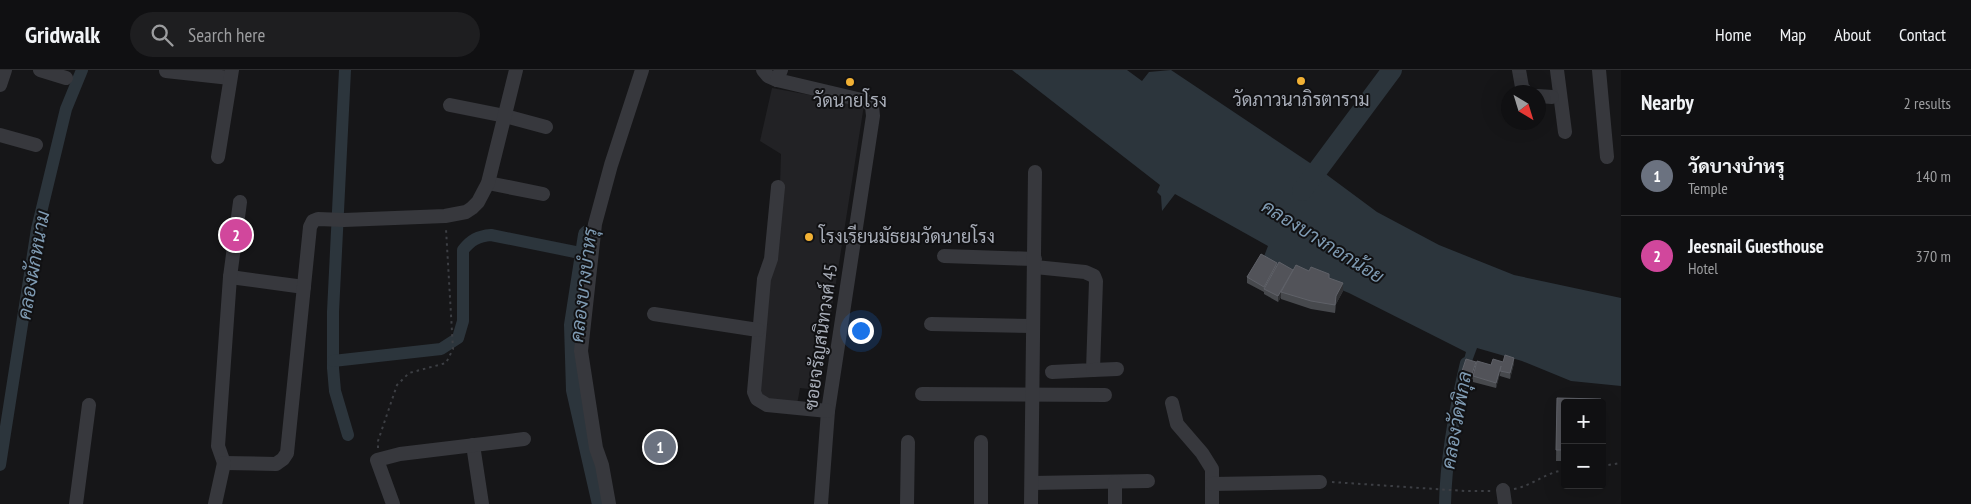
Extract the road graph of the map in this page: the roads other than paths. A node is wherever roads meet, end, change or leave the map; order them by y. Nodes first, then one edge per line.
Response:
1 (5, 70) edge
2 (40, 70) edge
3 (516, 70) edge
4 (642, 70) edge
5 (763, 70) edge
6 (1519, 70) edge
7 (1557, 70) edge
8 (1599, 70) edge
9 (166, 71) edge
10 (231, 74) edge
11 (779, 75) edge
12 (66, 78) dead end
13 (0, 85) edge
14 (1522, 85) edge
15 (450, 105) dead end
16 (505, 116) junction
17 (546, 127) dead end
18 (1565, 132) dead end
19 (0, 135) edge
20 (36, 145) dead end
21 (218, 157) dead end
22 (1607, 157) dead end
23 (1035, 172) dead end
24 (488, 183) junction
25 (778, 187) dead end
26 (543, 194) dead end
27 (240, 202) dead end
28 (944, 256) dead end
29 (1035, 263) junction
30 (230, 277) junction
31 (304, 287) junction
32 (654, 314) dead end
33 (931, 324) dead end
34 (1033, 326) junction
35 (758, 330) junction
36 (1117, 369) dead end
37 (1093, 370) junction
38 (1052, 372) dead end
39 (922, 394) dead end
40 (1033, 394) junction
41 (1105, 395) dead end
42 (1172, 403) dead end
43 (90, 405) dead end
44 (828, 411) junction
45 (524, 440) dead end
46 (908, 442) dead end
47 (981, 442) dead end
48 (473, 445) junction
49 (224, 463) junction
50 (1148, 481) dead end
51 (1115, 482) junction
52 (1320, 482) road end
53 (1032, 483) junction
54 (1212, 484) junction
55 (76, 504) edge
56 (215, 504) edge
57 (393, 504) edge
58 (482, 504) edge
59 (609, 504) edge
60 (821, 504) edge
61 (907, 504) edge
62 (981, 504) edge
63 (1031, 504) edge
64 (1115, 504) edge
65 (1212, 504) edge

1 - 13 street
2 - 12 street
3 - 16 street
4 - 59 street
5 - 11 street
6 - 14 street
7 - 18 street
8 - 22 street
9 - 10 street
10 - 21 street
11 - 44 street, ซอยจรัญสนิทวงศ์ 45
15 - 16 street
16 - 17 street
16 - 24 street
19 - 20 street
23 - 29 street
24 - 26 street
24 - 31 street
25 - 35 street
27 - 30 street
28 - 29 street
29 - 34 street
29 - 37 street
30 - 31 street
30 - 49 street
31 - 49 street
32 - 35 street
33 - 34 street
34 - 40 street
35 - 44 street
36 - 37 street
37 - 38 street
39 - 40 street
40 - 41 street
40 - 53 street
42 - 54 street
43 - 55 street
44 - 60 street, ซอยจรัญสนิทวงศ์ 45
45 - 48 street
46 - 61 street
47 - 62 street
48 - 57 street
48 - 58 street
49 - 56 street
50 - 51 street
51 - 53 street
51 - 64 street
52 - 54 street
53 - 63 street
54 - 65 street

